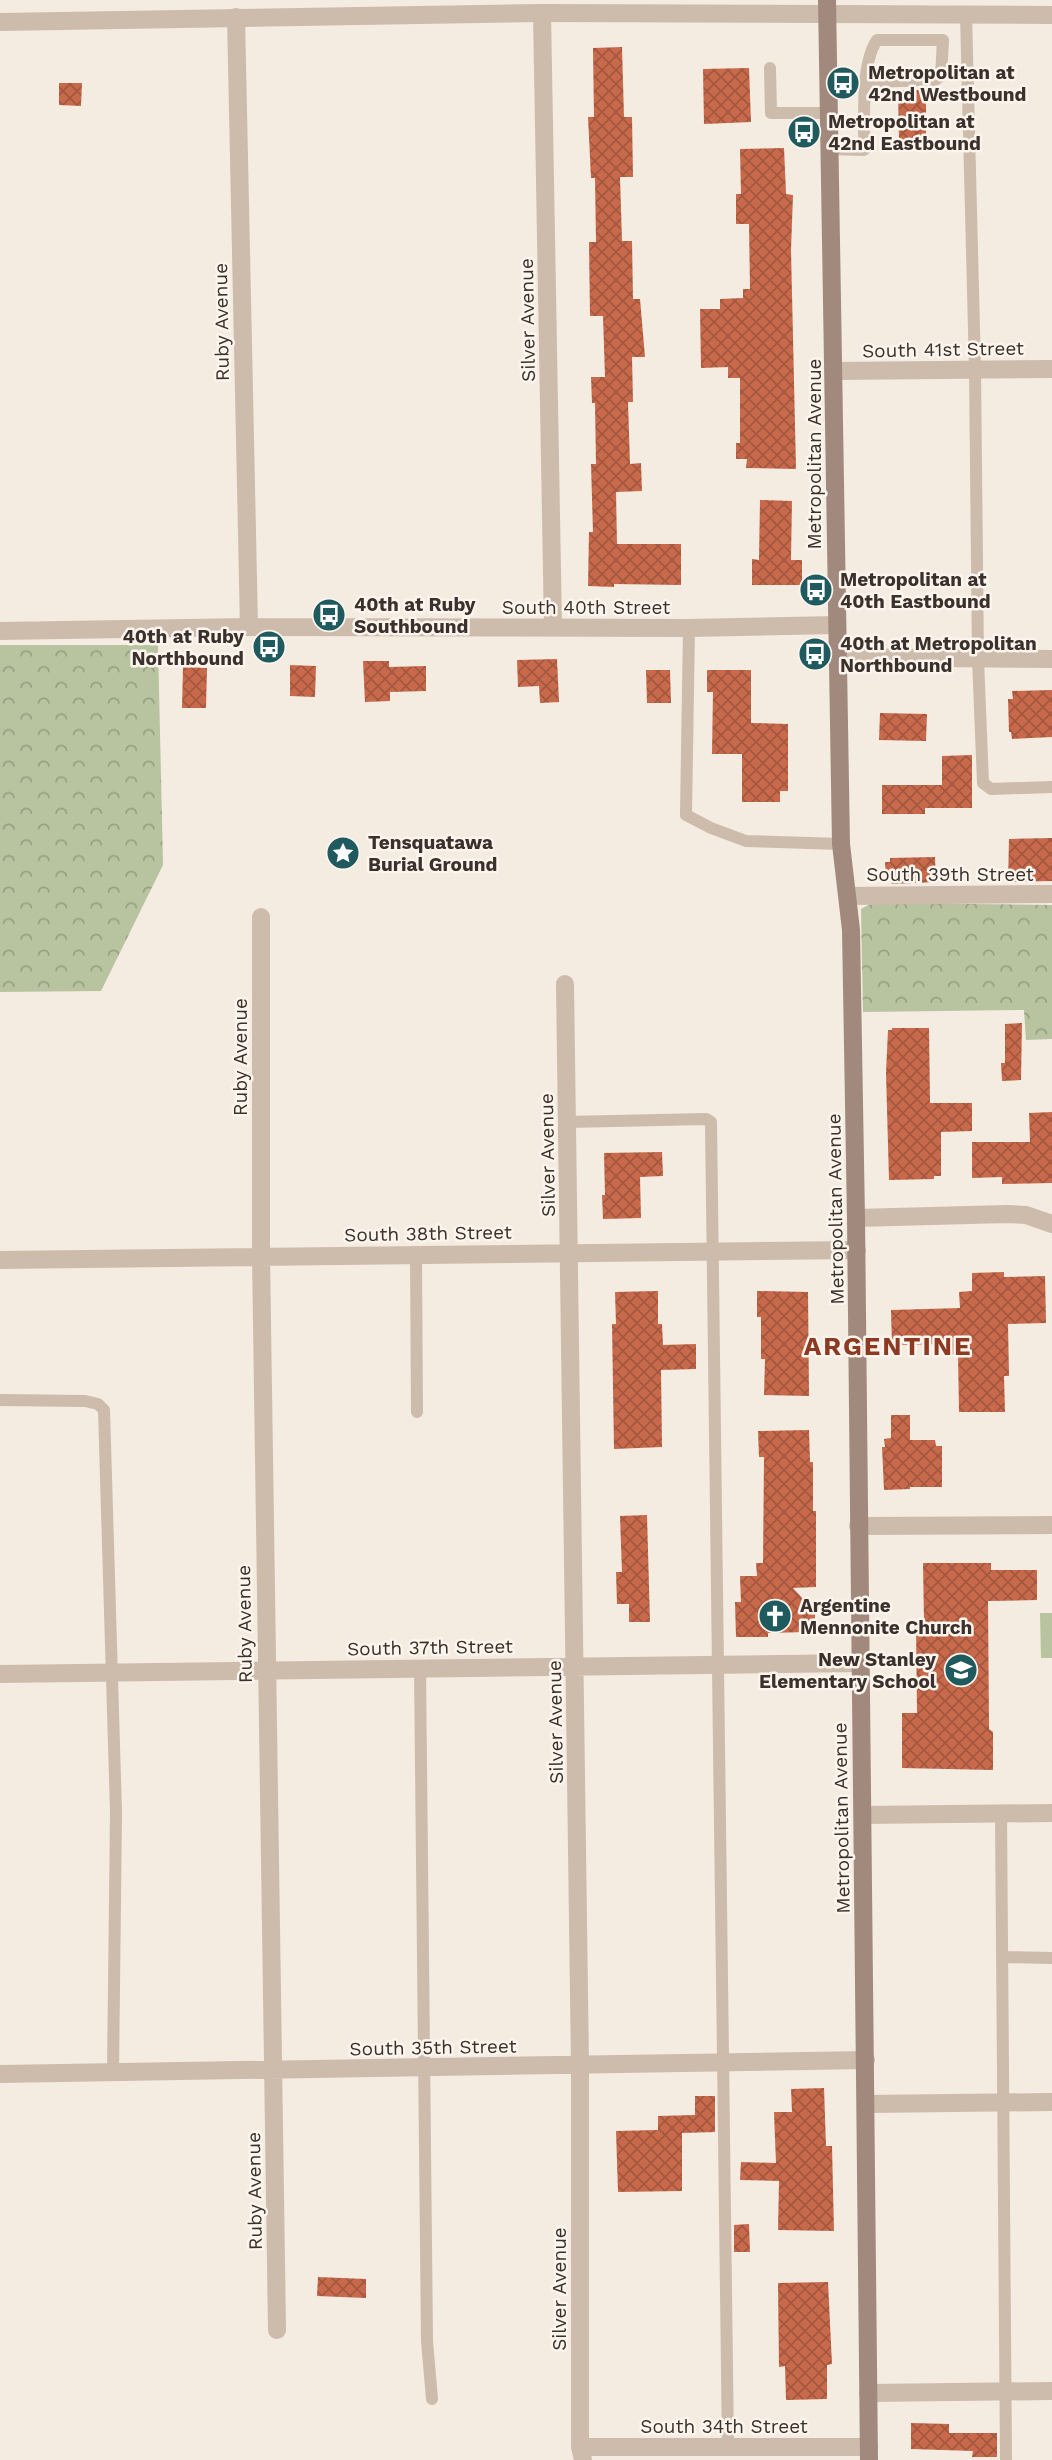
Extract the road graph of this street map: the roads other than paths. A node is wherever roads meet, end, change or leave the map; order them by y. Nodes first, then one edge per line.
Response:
1 (542, 6) edge
2 (827, 6) edge
3 (966, 14) junction
4 (943, 15) junction
5 (1052, 15) edge
6 (236, 17) junction
7 (0, 22) edge
8 (943, 40) junction
9 (770, 68) dead end
10 (866, 82) junction
11 (829, 113) junction
12 (830, 149) junction
13 (975, 369) junction
14 (1052, 369) edge
15 (835, 371) junction
16 (836, 625) junction
17 (249, 627) junction
18 (553, 627) junction
19 (689, 628) junction
20 (0, 631) edge
21 (836, 657) junction
22 (978, 659) junction
23 (1052, 659) edge
24 (1052, 787) edge
25 (841, 844) junction
26 (1052, 894) edge
27 (848, 896) junction
28 (261, 917) dead end
29 (565, 984) dead end
30 (567, 1122) junction
31 (856, 1218) junction
32 (1052, 1224) edge
33 (857, 1250) junction
34 (714, 1251) junction
35 (570, 1252) junction
36 (416, 1255) junction
37 (261, 1256) junction
38 (0, 1260) edge
39 (0, 1400) edge
40 (417, 1412) dead end
41 (1052, 1525) edge
42 (858, 1526) junction
43 (860, 1663) junction
44 (717, 1664) junction
45 (575, 1666) junction
46 (420, 1668) junction
47 (266, 1670) junction
48 (111, 1672) junction
49 (0, 1674) edge
50 (1001, 1813) junction
51 (1052, 1813) edge
52 (863, 1815) junction
53 (1003, 1957) junction
54 (1052, 1958) edge
55 (866, 2060) junction
56 (723, 2063) junction
57 (580, 2066) junction
58 (425, 2068) junction
59 (272, 2070) junction
60 (0, 2074) edge
61 (114, 2074) junction
62 (1005, 2102) junction
63 (1052, 2102) edge
64 (866, 2104) junction
65 (277, 2330) dead end
66 (1007, 2391) junction
67 (1052, 2391) edge
68 (869, 2393) junction
69 (432, 2399) dead end
70 (728, 2447) junction
71 (582, 2453) edge
72 (869, 2454) edge
73 (1006, 2460) edge

1 - 2 street
1 - 6 street
1 - 18 street, Silver Avenue
2 - 4 street
2 - 11 main road, Metropolitan Avenue
3 - 4 street
3 - 5 street
3 - 13 lane
4 - 8 lane
6 - 7 street
6 - 17 street, Ruby Avenue
8 - 10 lane
8 - 10 lane
9 - 11 lane
10 - 12 lane
11 - 12 main road, Metropolitan Avenue
12 - 15 main road, Metropolitan Avenue
13 - 14 street, South 41st Street
13 - 15 street, South 41st Street
13 - 22 lane
15 - 16 main road, Metropolitan Avenue
16 - 19 street, South 40th Street
16 - 21 main road, Metropolitan Avenue
17 - 18 street, South 40th Street
17 - 20 street, South 40th Street
18 - 19 street, South 40th Street
19 - 25 lane
21 - 22 street
21 - 25 main road, Metropolitan Avenue
22 - 23 street
22 - 24 lane
25 - 27 main road, Metropolitan Avenue
26 - 27 street, South 39th Street
27 - 31 main road, Metropolitan Avenue
28 - 37 street, Ruby Avenue
29 - 30 street, Silver Avenue
30 - 34 lane
30 - 35 street, Silver Avenue
31 - 32 street
31 - 33 main road, Metropolitan Avenue
33 - 34 street, South 38th Street
33 - 42 main road, Metropolitan Avenue
34 - 35 street, South 38th Street
34 - 44 lane
35 - 36 street, South 38th Street
35 - 45 street, Silver Avenue
36 - 37 street, South 38th Street
36 - 40 lane
37 - 38 street, South 38th Street
37 - 47 street, Ruby Avenue
39 - 48 lane
41 - 42 street
42 - 43 main road, Metropolitan Avenue
43 - 44 street, South 37th Street
43 - 52 main road, Metropolitan Avenue
44 - 45 street, South 37th Street
44 - 56 lane
45 - 46 street, South 37th Street
45 - 57 street, Silver Avenue
46 - 47 street, South 37th Street
46 - 58 lane
47 - 48 street, South 37th Street
47 - 59 street, Ruby Avenue
48 - 49 street, South 37th Street
48 - 61 lane
50 - 51 street
50 - 52 street
50 - 53 lane
52 - 55 main road, Metropolitan Avenue
53 - 54 lane
53 - 62 lane
55 - 56 street, South 35th Street
55 - 64 main road, Metropolitan Avenue
56 - 57 street, South 35th Street
56 - 70 lane
57 - 58 street, South 35th Street
57 - 71 street, Silver Avenue
58 - 59 street, South 35th Street
58 - 69 lane
59 - 61 street, South 35th Street
59 - 65 street, Ruby Avenue
60 - 61 street, South 35th Street
62 - 63 street
62 - 64 street
62 - 66 lane
64 - 68 main road, Metropolitan Avenue
66 - 67 street
66 - 68 street
66 - 73 lane
68 - 72 main road, Metropolitan Avenue
70 - 71 street, South 34th Street
70 - 72 street, South 34th Street

